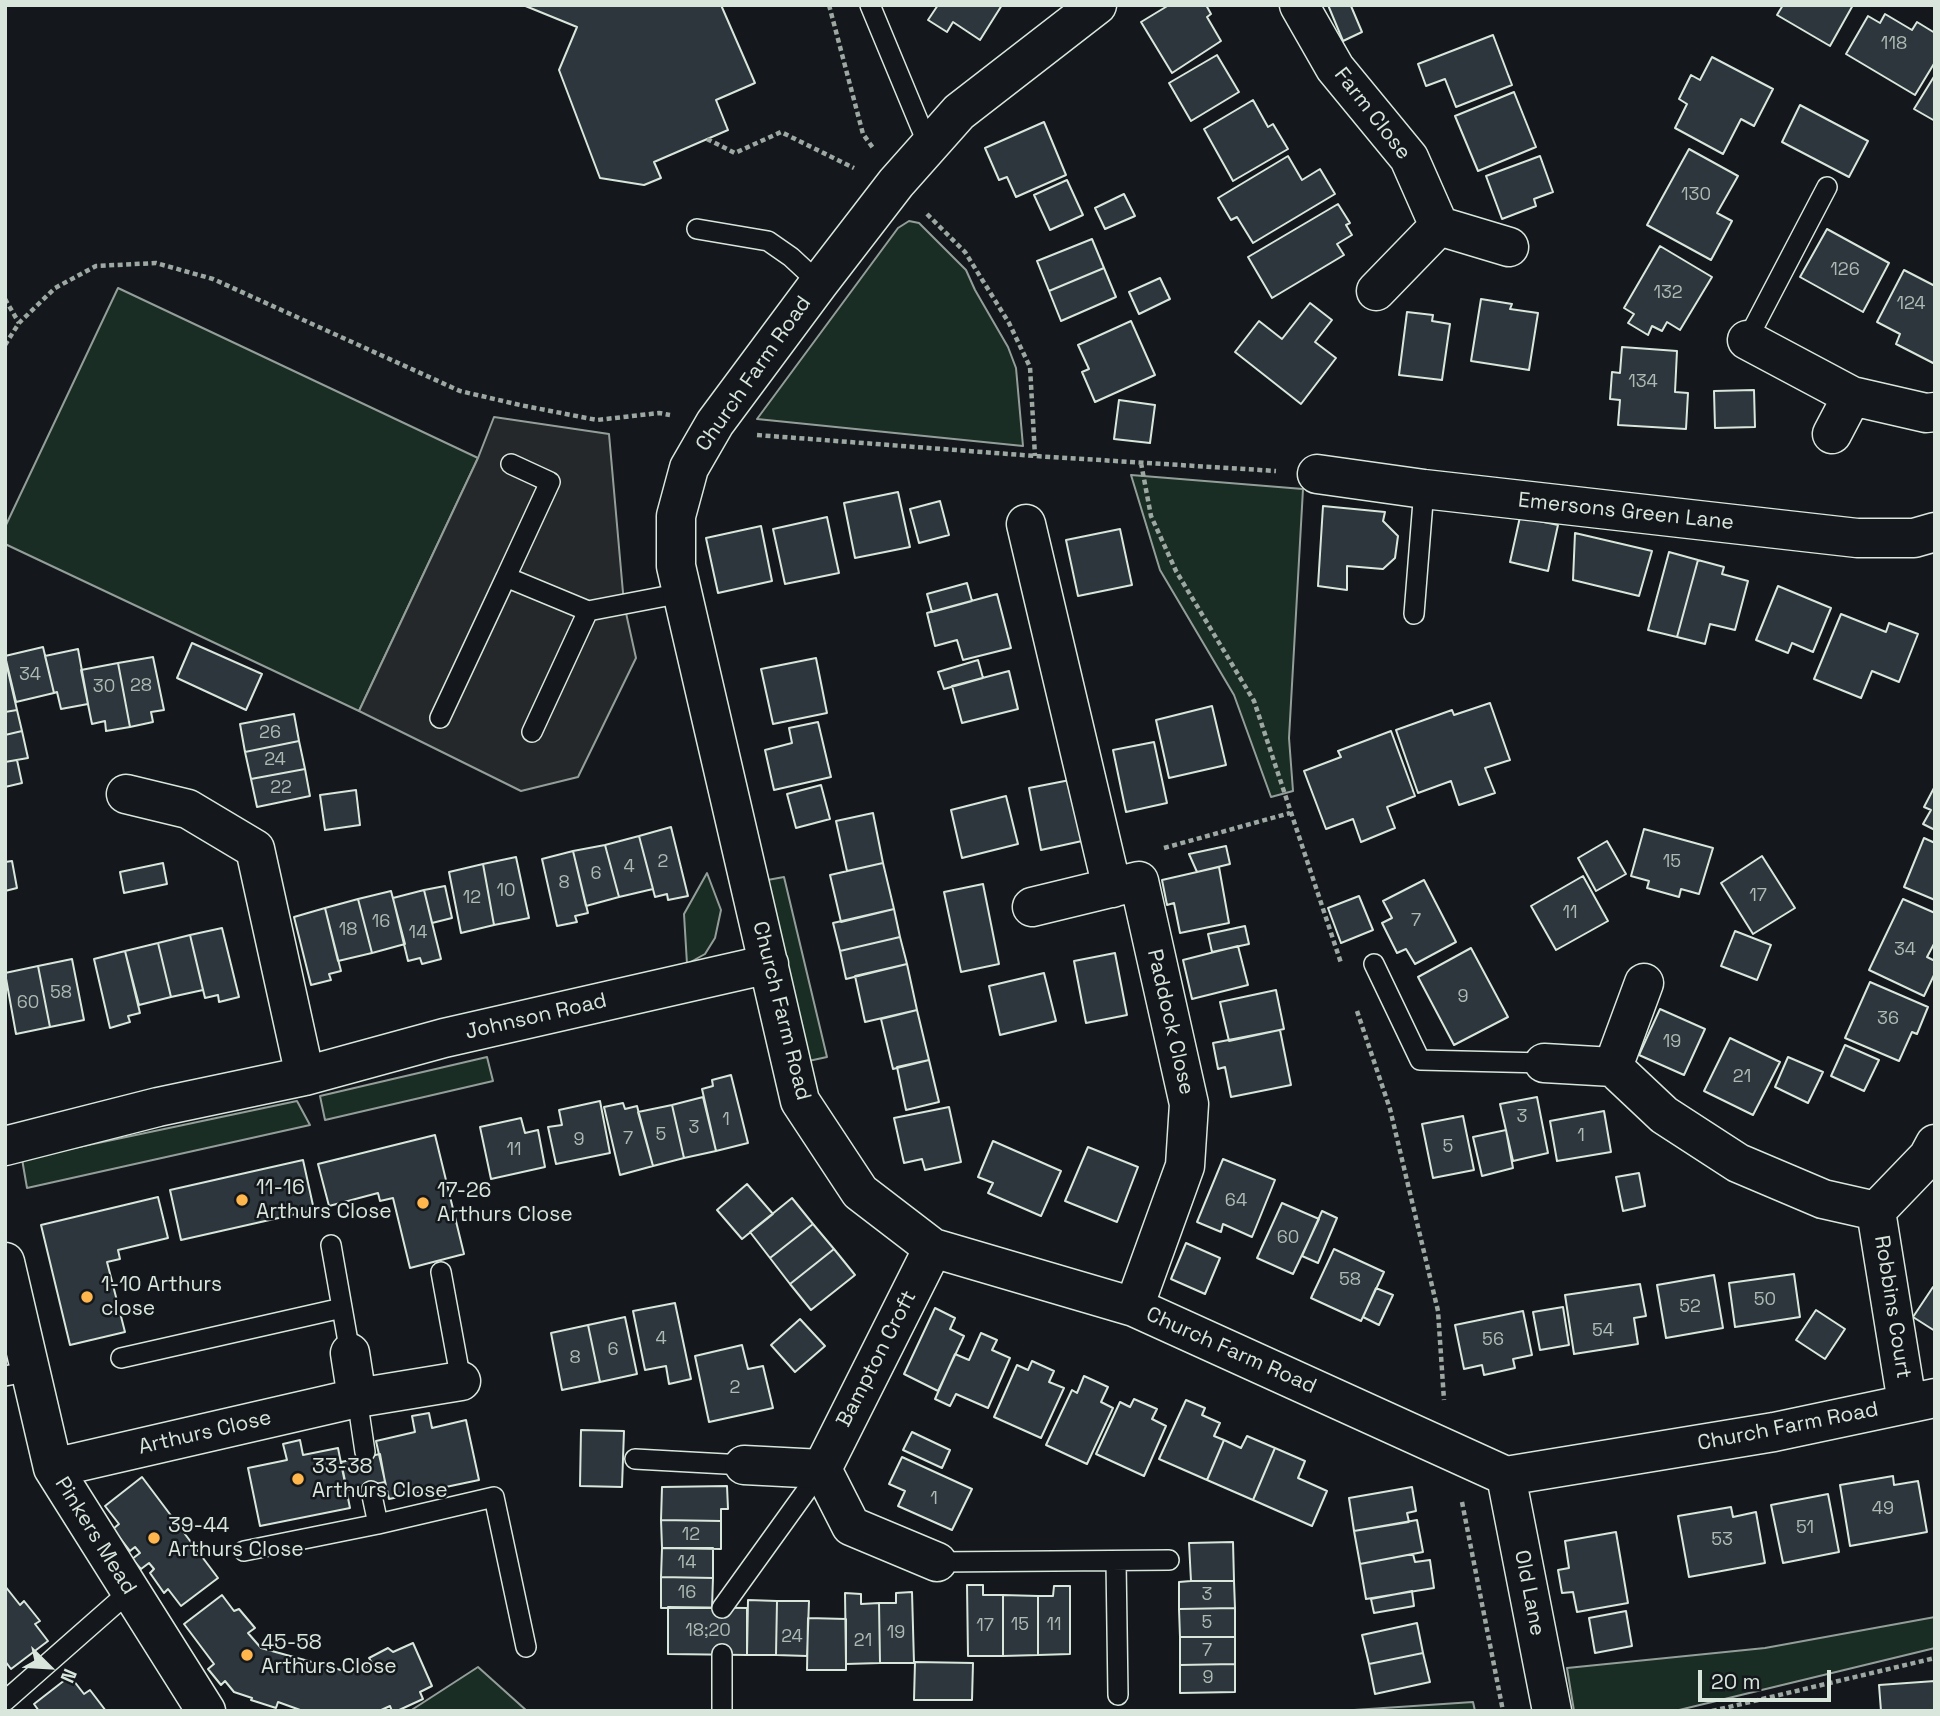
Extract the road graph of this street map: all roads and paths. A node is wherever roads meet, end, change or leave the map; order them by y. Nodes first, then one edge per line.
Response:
1 (829, 5) edge
2 (870, 5) edge
3 (1097, 5) edge
4 (1299, 5) edge
5 (707, 139) dead end
6 (929, 147) junction
7 (897, 183) junction
8 (1827, 187) dead end
9 (1439, 226) junction
10 (697, 229) dead end
11 (1509, 247) dead end
12 (819, 283) junction
13 (1376, 291) dead end
14 (5, 299) edge
15 (19, 323) junction
16 (1747, 340) joint
17 (5, 345) edge
18 (1852, 396) junction
19 (1935, 412) edge
20 (715, 423) junction
21 (1832, 434) dead end
22 (1035, 456) junction
23 (1141, 463) junction
24 (510, 464) dead end
25 (1317, 474) joint
26 (1424, 489) junction
27 (1026, 524) dead end
28 (1935, 532) edge
29 (506, 577) junction
30 (682, 593) junction
31 (588, 611) junction
32 (1414, 614) dead end
33 (440, 718) dead end
34 (532, 732) dead end
35 (126, 794) dead end
36 (1290, 813) junction
37 (1109, 876) junction
38 (1032, 907) dead end
39 (769, 964) junction
40 (1374, 964) dead end
41 (1342, 968) dead end
42 (1644, 983) dead end
43 (1355, 1006) dead end
44 (1544, 1063) joint
45 (1613, 1067) junction
46 (305, 1076) junction
47 (1935, 1144) edge
48 (5, 1146) edge
49 (1876, 1211) junction
50 (331, 1245) dead end
51 (933, 1248) junction
52 (5, 1262) edge
53 (441, 1272) dead end
54 (1134, 1307) junction
55 (342, 1308) junction
56 (351, 1353) joint
57 (121, 1357) dead end
58 (18, 1374) edge
59 (461, 1381) joint
60 (357, 1398) junction
61 (1921, 1400) edge
62 (365, 1452) dead end
63 (1453, 1452) junction
64 (635, 1459) dead end
65 (744, 1465) joint
66 (53, 1468) junction
67 (822, 1469) junction
68 (1506, 1476) junction
69 (371, 1491) dead end
70 (378, 1524) junction
71 (244, 1551) dead end
72 (1169, 1560) dead end
73 (1116, 1561) junction
74 (937, 1562) joint
75 (130, 1591) junction
76 (722, 1608) dead end
77 (526, 1647) dead end
78 (722, 1654) dead end
79 (1935, 1658) edge
80 (1118, 1695) dead end
81 (5, 1701) edge
82 (206, 1711) edge
83 (722, 1711) edge
84 (1503, 1711) edge
85 (1552, 1711) edge
86 (1712, 1711) edge

1 - 7 path
2 - 6 lane
3 - 6 street, Church Farm Road
4 - 9 street, Farm Close
5 - 7 path
6 - 7 street, Church Farm Road
7 - 12 street, Church Farm Road
7 - 22 path
8 - 16 lane
9 - 11 street
9 - 13 street
10 - 12 lane
12 - 20 street, Church Farm Road
14 - 15 path
15 - 17 path
15 - 20 path
16 - 18 street
18 - 19 street
18 - 21 street
20 - 22 path
20 - 30 street, Church Farm Road
22 - 23 path
23 - 25 path
23 - 36 path
24 - 29 lane
25 - 26 street, Emersons Green Lane
26 - 28 street, Emersons Green Lane
26 - 32 lane
27 - 37 street
29 - 31 lane
29 - 33 lane
30 - 31 lane
30 - 39 street, Church Farm Road
31 - 34 lane
35 - 46 street
36 - 37 path
36 - 41 path
37 - 38 street, Paddock Close
37 - 54 street, Paddock Close
39 - 46 street, Johnson Road
39 - 51 street, Church Farm Road
40 - 44 lane
42 - 45 street
43 - 63 path
44 - 45 street
45 - 49 street, Robbins Court
46 - 48 street, Johnson Road
47 - 49 street, Robbins Court
49 - 61 street, Robbins Court
50 - 55 lane
51 - 54 street, Church Farm Road
51 - 67 street, Bampton Croft
52 - 58 street, Pinkers Mead
53 - 59 lane
54 - 63 street, Church Farm Road
55 - 56 lane
55 - 57 lane
56 - 60 street
58 - 66 street, Pinkers Mead
59 - 60 street, Arthurs Close
60 - 62 lane
60 - 66 street, Arthurs Close
61 - 68 street, Church Farm Road
63 - 68 street, Church Farm Road
63 - 84 path
64 - 65 lane
65 - 67 street
66 - 75 street, Pinkers Mead
67 - 74 street
67 - 76 lane
68 - 85 street, Old Lane
69 - 70 lane
70 - 71 lane
70 - 77 lane
72 - 73 lane
73 - 74 lane
73 - 80 lane
75 - 81 lane
75 - 82 street, Pinkers Mead
78 - 83 lane
79 - 86 path

